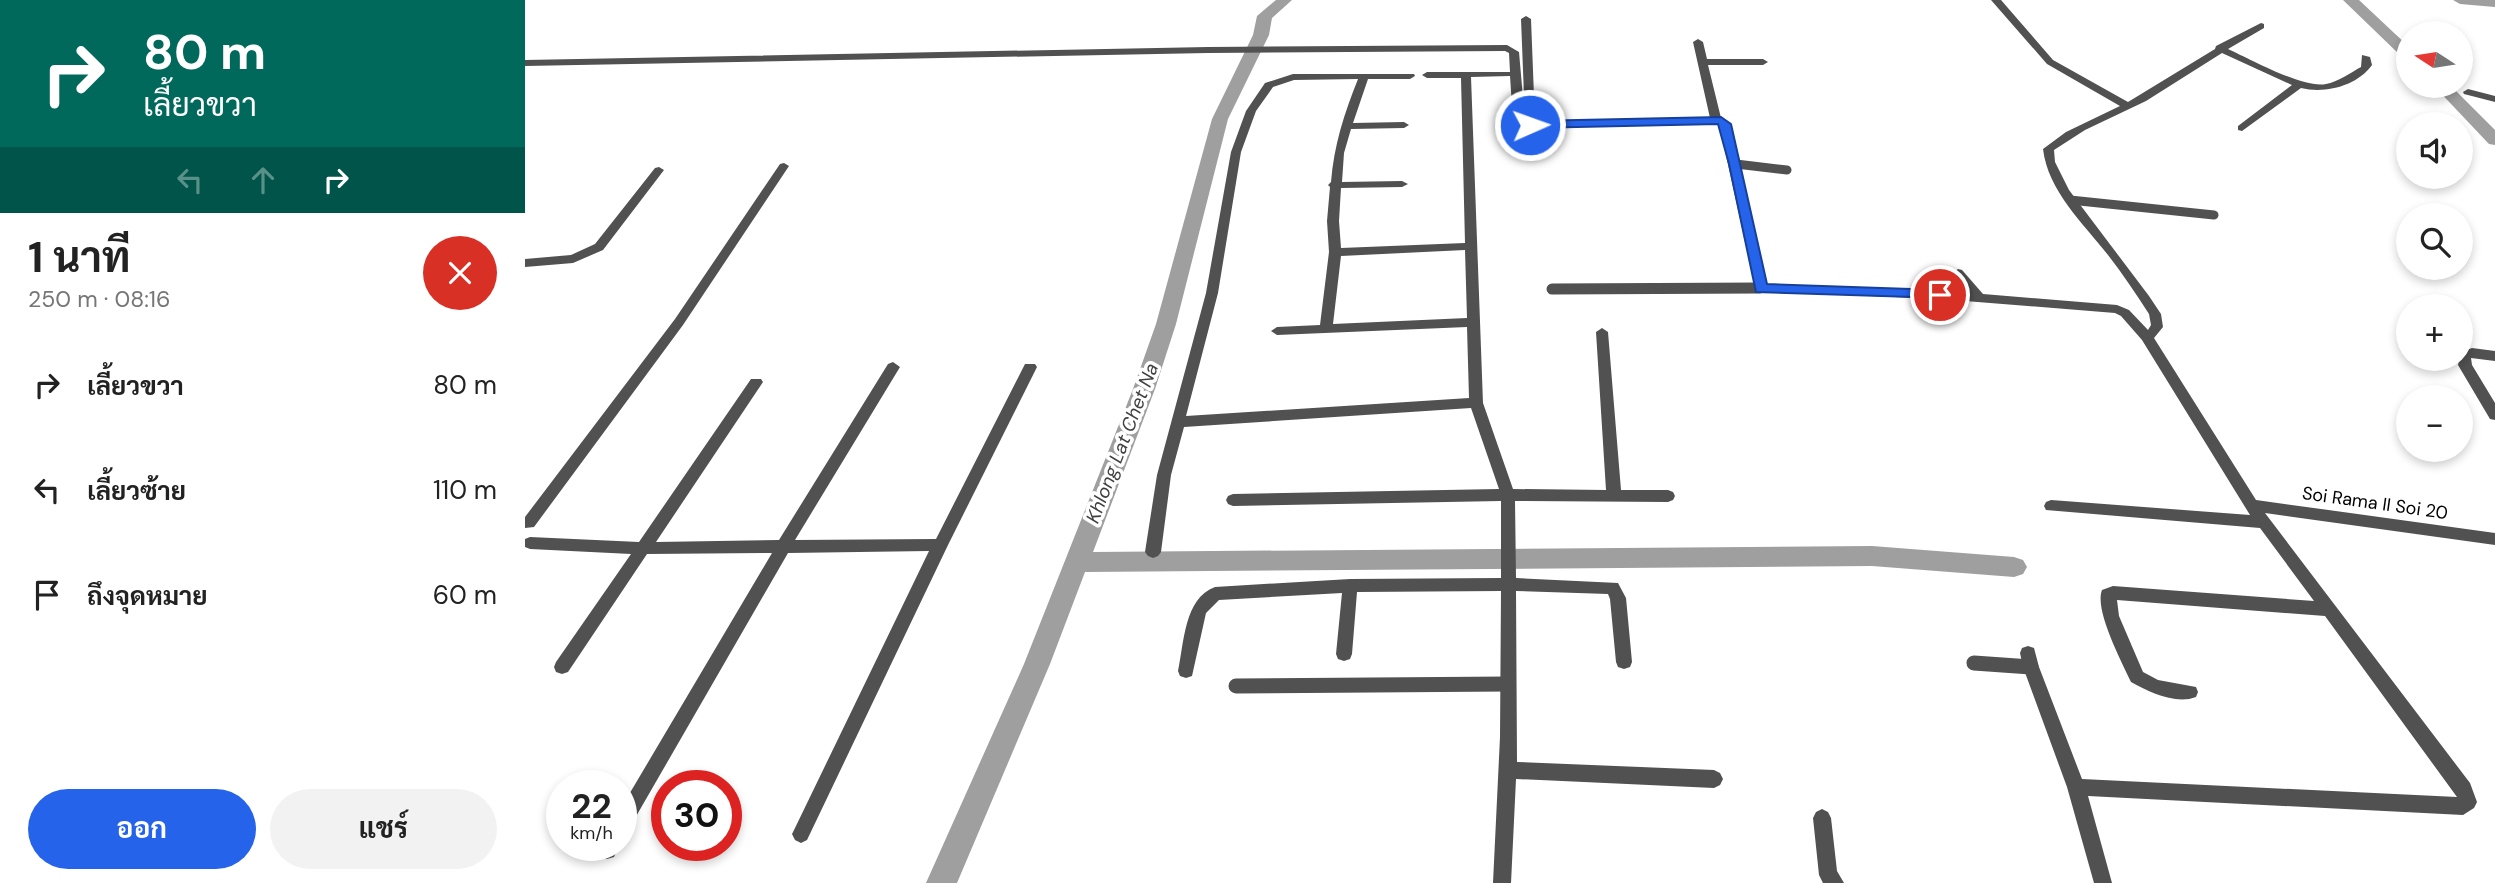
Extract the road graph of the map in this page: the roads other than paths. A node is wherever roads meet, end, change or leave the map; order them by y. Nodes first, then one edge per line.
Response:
1 (1996, 0) edge
2 (1526, 19) dead end
3 (2261, 26) dead end
4 (1698, 42) dead end
5 (2219, 48) junction
6 (2365, 57) dead end
7 (1702, 62) junction
8 (1763, 62) dead end
9 (525, 63) edge
10 (1507, 74) dead end
11 (1427, 75) dead end
12 (1466, 75) junction
13 (1410, 76) dead end
14 (1364, 78) junction
15 (2299, 84) junction
16 (2473, 93) edge
17 (2495, 99) edge
18 (2129, 106) junction
19 (1716, 120) junction
20 (1404, 125) dead end
21 (1530, 125) junction
22 (1345, 127) junction
23 (2242, 128) dead end
24 (1736, 164) junction
25 (784, 166) dead end
26 (659, 170) dead end
27 (1787, 170) dead end
28 (1402, 184) dead end
29 (1334, 185) junction
30 (2070, 200) junction
31 (2214, 215) dead end
32 (1472, 246) junction
33 (1335, 252) junction
34 (525, 263) edge
35 (1958, 273) dead end
36 (1761, 288) junction
37 (1552, 289) dead end
38 (1979, 298) junction
39 (1475, 322) junction
40 (1326, 330) junction
41 (1277, 331) dead end
42 (1602, 332) dead end
43 (2147, 337) junction
44 (2495, 356) edge
45 (893, 367) dead end
46 (1030, 367) dead end
47 (756, 382) dead end
48 (1476, 403) junction
49 (2492, 408) edge
50 (1179, 422) junction
51 (1613, 494) junction
52 (1509, 495) junction
53 (1668, 496) dead end
54 (1233, 500) dead end
55 (2251, 505) junction
56 (2050, 506) dead end
57 (2264, 522) junction
58 (527, 523) edge
59 (2495, 538) edge
60 (527, 545) edge
61 (940, 545) junction
62 (784, 546) junction
63 (645, 548) junction
64 (1153, 552) dead end
65 (1509, 577) junction
66 (1350, 586) junction
67 (2327, 609) junction
68 (1344, 654) dead end
69 (2030, 660) joint
70 (1624, 662) dead end
71 (1974, 663) dead end
72 (562, 667) dead end
73 (1186, 671) dead end
74 (1508, 684) junction
75 (1236, 686) dead end
76 (2190, 692) dead end
77 (1508, 770) junction
78 (1714, 779) dead end
79 (2076, 787) junction
80 (637, 798) edge
81 (1822, 818) dead end
82 (801, 834) dead end
83 (1502, 883) edge
84 (1835, 883) edge
85 (2103, 883) edge

1 - 18 street
2 - 21 street
3 - 5 street
4 - 7 street
5 - 15 street
5 - 18 street
6 - 15 street
7 - 8 street
7 - 19 street
9 - 21 street
10 - 12 street
11 - 12 street
12 - 32 street
13 - 14 street
14 - 22 street
14 - 50 street
15 - 23 street
16 - 17 street
18 - 30 street
19 - 21 street
19 - 24 street
20 - 22 street
22 - 29 street
24 - 27 lane
24 - 36 street
25 - 58 street
26 - 34 street
28 - 29 street
29 - 33 street
30 - 31 lane
30 - 43 street
32 - 33 street
32 - 39 street
33 - 40 street
35 - 38 street
36 - 37 lane
36 - 38 street
38 - 43 street
39 - 40 street
39 - 48 street
40 - 41 street
42 - 51 street
43 - 55 street
44 - 49 street
45 - 62 street
46 - 61 street
47 - 63 street
48 - 50 street
48 - 52 street
50 - 64 street
51 - 52 street
51 - 53 street
52 - 54 street
52 - 65 street
55 - 57 street
55 - 59 street, Soi Rama II Soi 20
56 - 57 street
57 - 67 street
58 - 60 street
60 - 63 street
61 - 62 street
61 - 82 street
62 - 63 street
62 - 80 street
63 - 72 street
65 - 66 street
65 - 70 street
65 - 74 street
66 - 68 street
66 - 73 street
67 - 76 street
67 - 79 street
69 - 71 lane
69 - 79 street
74 - 75 lane
74 - 77 street
77 - 78 street
77 - 83 street
79 - 85 street
81 - 84 street

